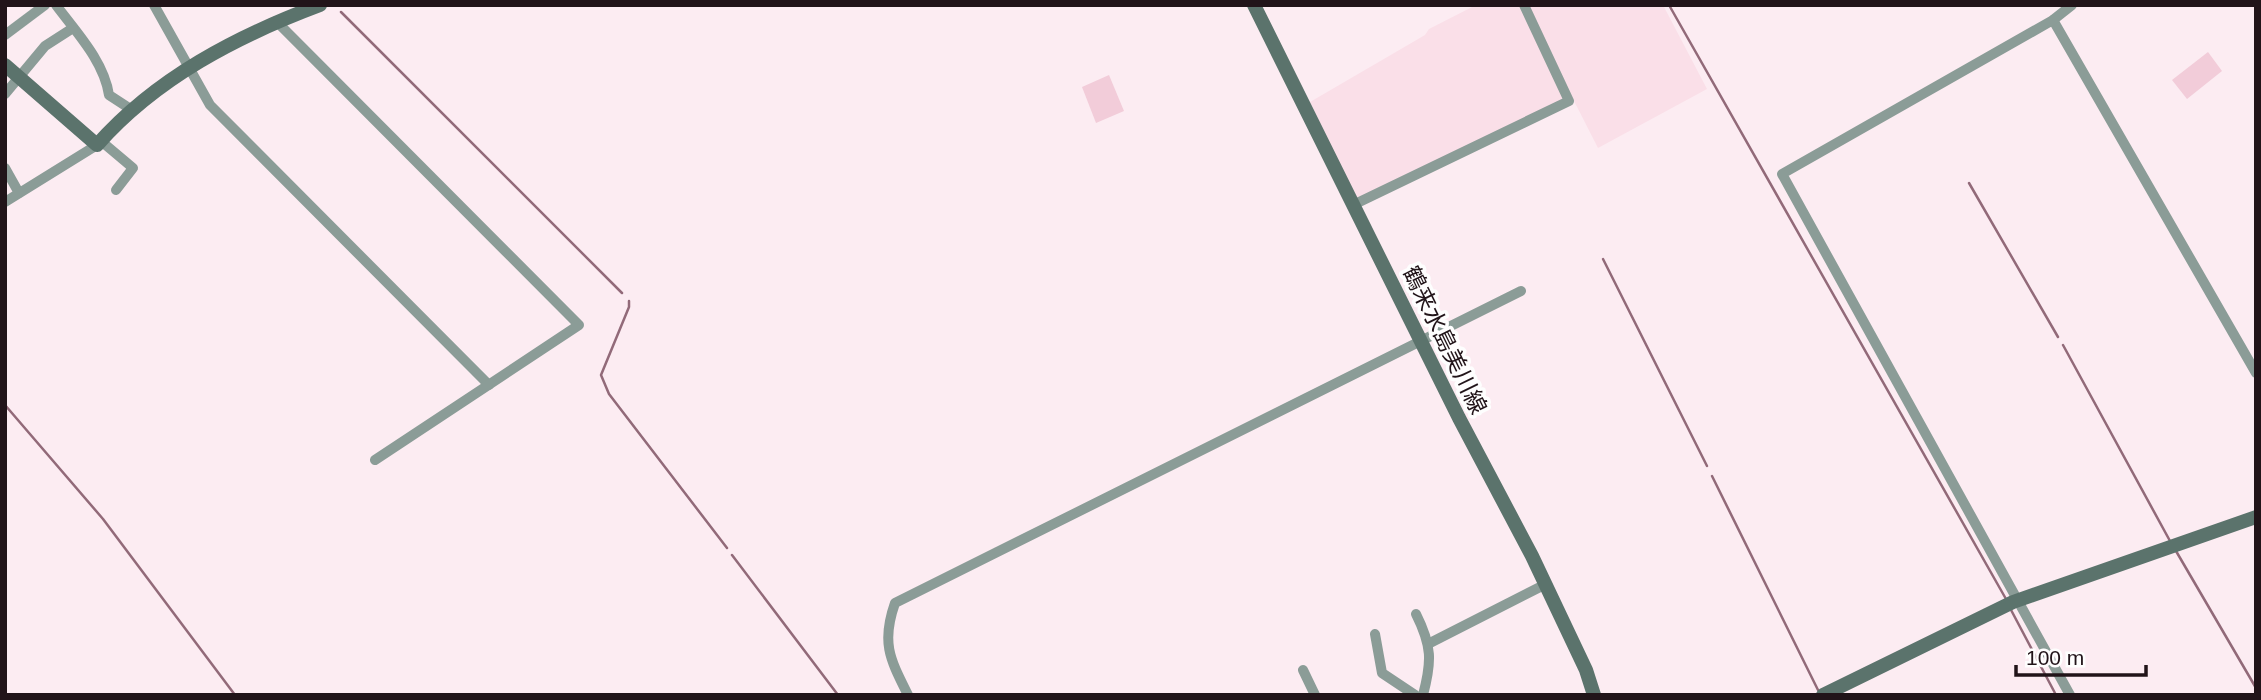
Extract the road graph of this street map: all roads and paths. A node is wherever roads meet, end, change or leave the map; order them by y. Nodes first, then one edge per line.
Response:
1 (45, 5) edge
2 (56, 5) edge
3 (155, 5) edge
4 (320, 5) edge
5 (1254, 5) edge
6 (1524, 5) edge
7 (2073, 5) edge
8 (2053, 20) junction
9 (276, 21) junction
10 (73, 28) junction
11 (5, 35) edge
12 (5, 65) edge
13 (190, 68) junction
14 (18, 75) junction
15 (5, 94) edge
16 (132, 110) junction
17 (99, 143) junction
18 (5, 168) edge
19 (116, 190) dead end
20 (19, 194) junction
21 (5, 202) edge
22 (1353, 205) junction
23 (1521, 291) dead end
24 (1420, 340) junction
25 (2256, 373) edge
26 (489, 385) junction
27 (375, 460) dead end
28 (2256, 517) edge
29 (1546, 584) junction
30 (2013, 602) junction
31 (1416, 614) dead end
32 (1375, 634) dead end
33 (1428, 644) junction
34 (1303, 670) dead end
35 (908, 695) edge
36 (1315, 695) edge
37 (1415, 695) edge
38 (1423, 695) edge
39 (1594, 695) edge
40 (1823, 695) edge
41 (2070, 695) edge

1 - 11 street
2 - 10 street
3 - 13 street
4 - 9 street
5 - 22 street, 鶴来水島美川線
6 - 22 street
7 - 8 street
8 - 25 street
8 - 30 street
9 - 13 street
9 - 26 street
10 - 14 street
10 - 16 street
12 - 14 street
13 - 16 street
13 - 26 street
14 - 15 street
14 - 17 street
16 - 17 street
17 - 19 street
17 - 20 street
18 - 20 street
20 - 21 street
22 - 24 street, 鶴来水島美川線
23 - 24 street
24 - 29 street, 鶴来水島美川線
24 - 35 street
26 - 27 street
28 - 30 street
29 - 33 street
29 - 39 street, 鶴来水島美川線
30 - 40 street
30 - 41 street
31 - 33 street
32 - 37 street
33 - 38 street
34 - 36 street

